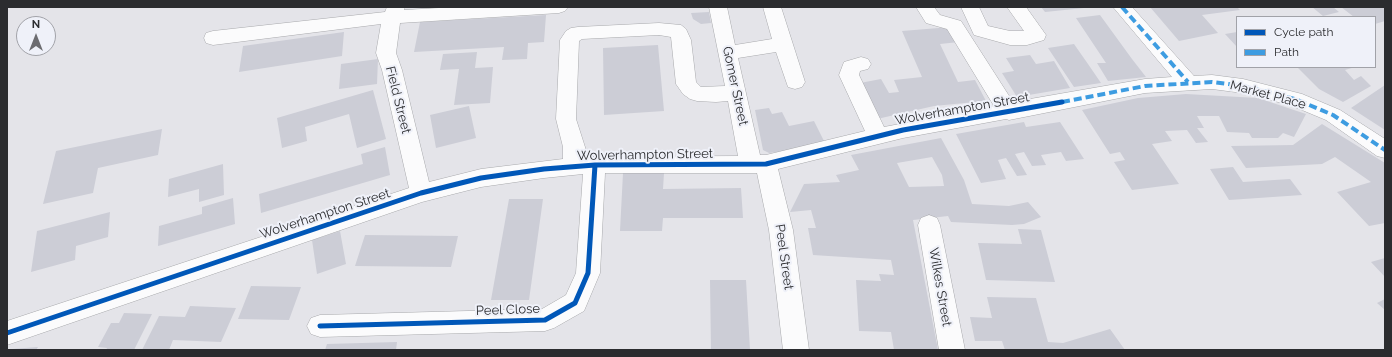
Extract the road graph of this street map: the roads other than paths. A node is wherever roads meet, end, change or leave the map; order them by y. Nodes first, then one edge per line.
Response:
1 (559, 7) edge
2 (718, 7) edge
3 (772, 7) edge
4 (925, 7) edge
5 (970, 7) edge
6 (1016, 7) edge
7 (1122, 7) edge
8 (394, 12) edge
9 (213, 38) dead end
10 (783, 45) junction
11 (728, 53) junction
12 (861, 64) dead end
13 (795, 82) dead end
14 (1188, 82) junction
15 (736, 92) junction
16 (1009, 112) junction
17 (878, 136) junction
18 (1385, 150) edge
19 (759, 164) junction
20 (584, 166) junction
21 (420, 194) junction
22 (929, 225) dead end
23 (320, 326) dead end
24 (7, 333) edge
25 (796, 350) edge
26 (952, 350) edge

1 - 8 street
2 - 11 street, Gomer Street
3 - 10 street
4 - 16 street
5 - 6 street
7 - 14 street
8 - 9 street
8 - 21 street, Field Street
10 - 11 street
10 - 13 street
11 - 15 street, Gomer Street
12 - 17 street
14 - 16 street, Wolverhampton Street
14 - 18 street, Market Place
15 - 19 street, Gomer Street
15 - 20 street, Peel Close
16 - 17 street, Wolverhampton Street
17 - 19 street, Wolverhampton Street
19 - 20 street, Wolverhampton Street
19 - 25 street, Peel Street
20 - 21 street, Wolverhampton Street
20 - 23 street, Peel Close
21 - 24 street, Wolverhampton Street
22 - 26 street, Wilkes Street

